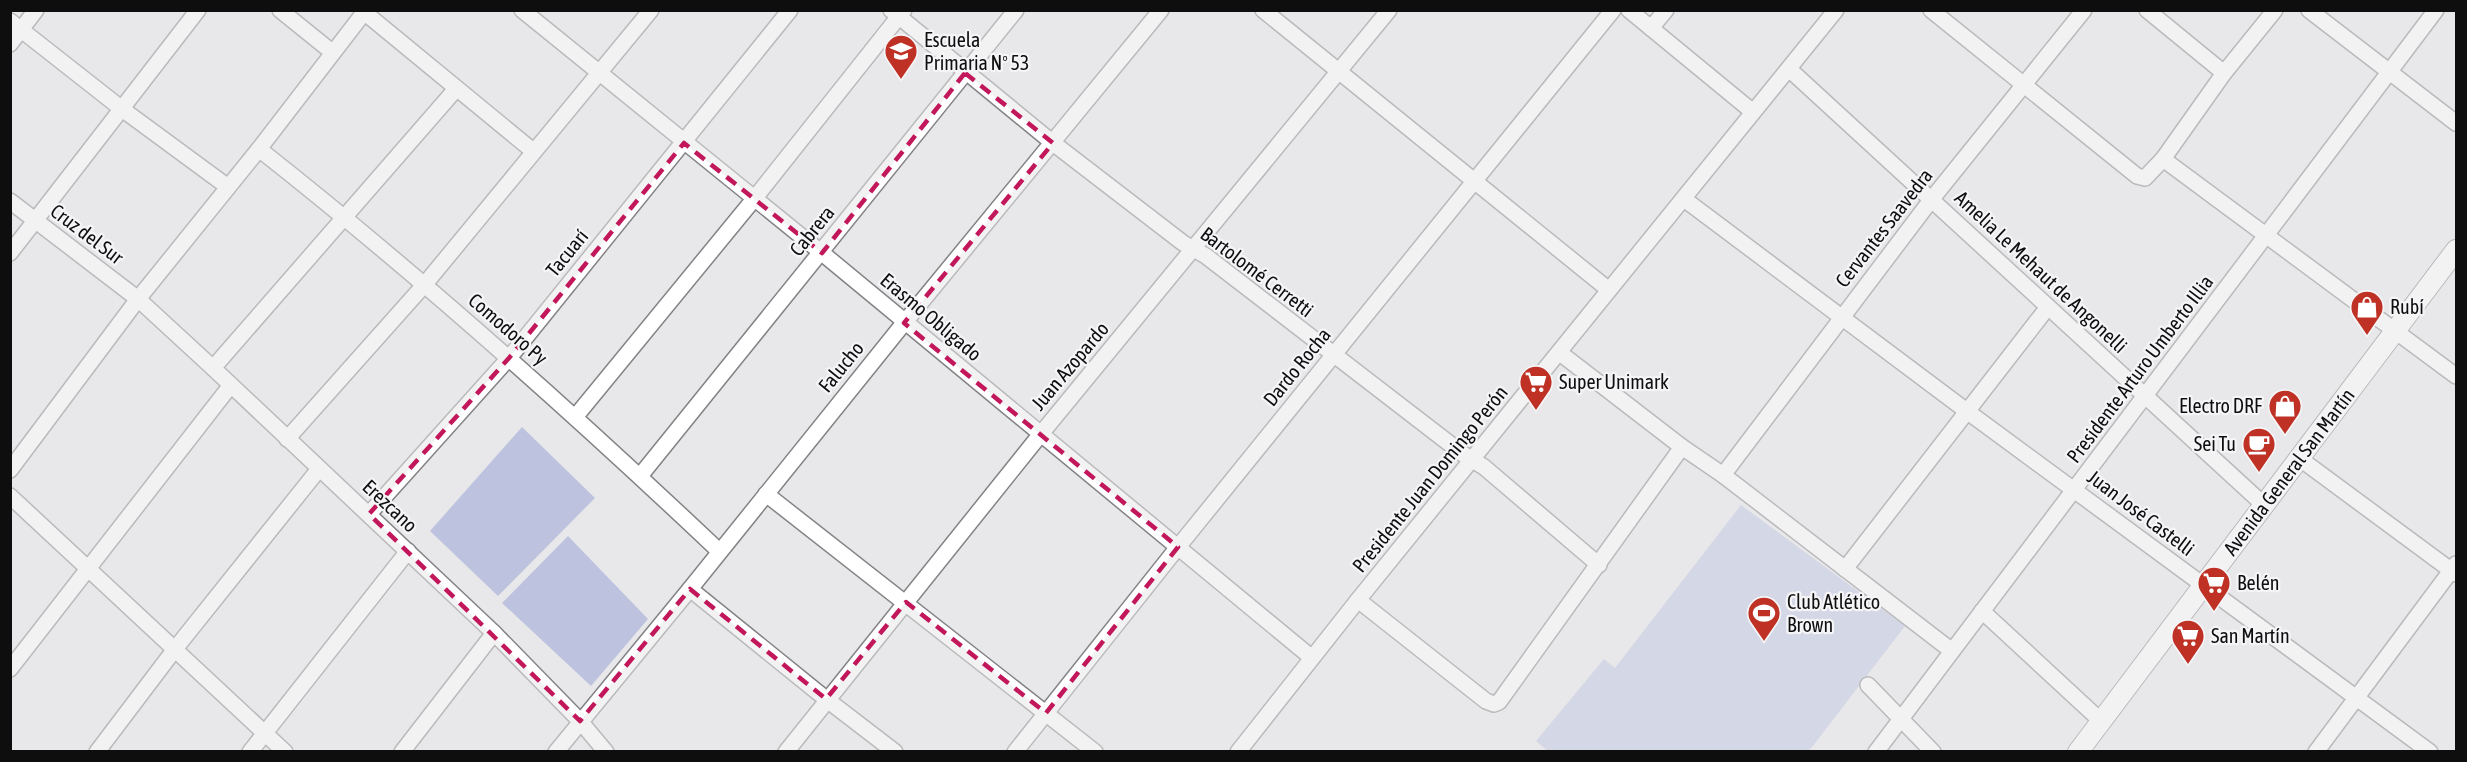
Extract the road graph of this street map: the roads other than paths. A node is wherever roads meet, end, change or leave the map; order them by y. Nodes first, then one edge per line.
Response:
1 (36, 10) edge
2 (198, 10) edge
3 (280, 10) edge
4 (522, 10) edge
5 (651, 10) edge
6 (790, 10) edge
7 (1016, 10) edge
8 (1161, 10) edge
9 (1263, 10) edge
10 (1389, 10) edge
11 (1613, 10) edge
12 (1629, 10) edge
13 (1666, 10) edge
14 (1836, 10) edge
15 (1931, 10) edge
16 (2084, 10) edge
17 (2147, 10) edge
18 (2275, 10) edge
19 (2309, 10) edge
20 (2436, 10) edge
21 (365, 11) edge
22 (898, 13) edge
23 (16, 25) edge
24 (1651, 28) junction
25 (10, 44) edge
26 (332, 52) junction
27 (1789, 69) junction
28 (1340, 71) junction
29 (966, 73) junction
30 (2224, 73) junction
31 (2391, 73) junction
32 (599, 74) junction
33 (2024, 85) junction
34 (456, 88) junction
35 (122, 109) junction
36 (1753, 112) junction
37 (2457, 123) edge
38 (684, 143) junction
39 (1053, 143) junction
40 (259, 149) junction
41 (533, 151) junction
42 (2163, 159) junction
43 (1475, 182) junction
44 (228, 187) junction
45 (754, 199) junction
46 (1684, 199) junction
47 (1931, 200) junction
48 (10, 201) edge
49 (344, 216) junction
50 (35, 221) junction
51 (2266, 236) junction
52 (1194, 250) junction
53 (2457, 250) edge
54 (10, 253) edge
55 (822, 253) junction
56 (425, 284) junction
57 (1609, 290) junction
58 (138, 299) junction
59 (2048, 307) junction
60 (1842, 317) junction
61 (904, 323) junction
62 (2396, 330) junction
63 (1560, 353) junction
64 (1334, 356) junction
65 (509, 358) junction
66 (213, 368) junction
67 (2457, 376) edge
68 (231, 386) junction
69 (2145, 396) junction
70 (1968, 412) junction
71 (576, 416) junction
72 (1040, 435) junction
73 (287, 439) junction
74 (1682, 447) junction
75 (2299, 458) junction
76 (1473, 460) junction
77 (319, 469) junction
78 (10, 470) edge
79 (1723, 475) junction
80 (640, 476) junction
81 (2075, 490) junction
82 (766, 494) junction
83 (10, 496) edge
84 (2264, 505) junction
85 (369, 514) junction
86 (1178, 546) junction
87 (408, 551) junction
88 (719, 551) junction
89 (1599, 565) junction
90 (90, 568) junction
91 (1845, 569) junction
92 (2455, 569) edge
93 (2203, 585) junction
94 (690, 589) junction
95 (1358, 600) junction
96 (906, 602) junction
97 (1982, 611) junction
98 (494, 633) junction
99 (175, 649) junction
100 (1952, 651) junction
101 (1312, 658) junction
102 (10, 669) edge
103 (1868, 685) dead end
104 (2356, 698) junction
105 (826, 699) junction
106 (1046, 713) junction
107 (1901, 718) junction
108 (580, 721) junction
109 (2101, 721) junction
110 (265, 733) junction
111 (2085, 749) edge
112 (97, 752) edge
113 (250, 752) edge
114 (285, 752) edge
115 (402, 752) edge
116 (555, 752) edge
117 (606, 752) edge
118 (786, 752) edge
119 (895, 752) edge
120 (1015, 752) edge
121 (1095, 752) edge
122 (1238, 752) edge
123 (1876, 752) edge
124 (1933, 752) edge
125 (2316, 752) edge
126 (2430, 752) edge

1 - 23 street
2 - 35 street
3 - 26 street
4 - 32 street, Erasmo Obligado
5 - 32 street
6 - 38 street, Tacuarí
7 - 29 street, Cabrera
8 - 39 street, Falucho
9 - 28 street
10 - 28 street, Juan Azopardo
11 - 43 street, Dardo Rocha
12 - 24 street
13 - 24 street
14 - 27 street, Presidente Juan Domingo Perón
15 - 33 street
16 - 33 street, Cervantes Saavedra
17 - 30 street
18 - 30 street
19 - 31 street
20 - 31 street, Presidente Arturo Umberto Illia
21 - 26 street
21 - 34 street
22 - 29 street, Bartolomé Cerretti
22 - 45 street
23 - 25 street
23 - 35 street
24 - 36 street
26 - 40 street
27 - 36 street, Presidente Juan Domingo Perón
27 - 47 street, Amelia Le Mehaut de Angonelli
28 - 43 street
28 - 52 street, Juan Azopardo
29 - 39 street, Bartolomé Cerretti
29 - 55 street, Cabrera
30 - 42 street
31 - 37 street
31 - 51 street, Presidente Arturo Umberto Illia
32 - 38 street, Erasmo Obligado
32 - 41 street
33 - 42 street
33 - 47 street, Cervantes Saavedra
34 - 41 street
34 - 49 street
35 - 44 street
35 - 50 street
36 - 46 street, Presidente Juan Domingo Perón
38 - 45 street, Erasmo Obligado
38 - 65 street, Tacuarí
39 - 52 street, Bartolomé Cerretti
39 - 61 street, Falucho
40 - 44 street
40 - 49 street, Comodoro Py
41 - 56 street
42 - 51 street
43 - 57 street
43 - 64 street, Dardo Rocha
44 - 58 street
45 - 55 street, Erasmo Obligado
45 - 71 street
46 - 57 street, Presidente Juan Domingo Perón
46 - 60 street, Juan José Castelli
47 - 59 street, Amelia Le Mehaut de Angonelli
47 - 60 street, Cervantes Saavedra
48 - 50 street, Cruz del Sur
49 - 56 street, Comodoro Py
49 - 66 street
50 - 54 street
50 - 58 street, Cruz del Sur
51 - 62 street
51 - 69 street, Presidente Arturo Umberto Illia
52 - 64 street, Bartolomé Cerretti
52 - 72 street, Juan Azopardo
53 - 62 main road, Avenida General San Martín
55 - 61 street, Erasmo Obligado
55 - 80 street, Cabrera
56 - 65 street, Comodoro Py
56 - 73 street
57 - 63 street, Presidente Juan Domingo Perón
58 - 66 street, Erezcano
58 - 78 street
59 - 69 street, Amelia Le Mehaut de Angonelli
59 - 70 street
60 - 70 street, Juan José Castelli
60 - 79 street, Cervantes Saavedra
61 - 72 street, Erasmo Obligado
61 - 82 street, Falucho
62 - 67 street
62 - 75 main road, Avenida General San Martín
63 - 74 street
63 - 76 street, Presidente Juan Domingo Perón
64 - 76 street, Bartolomé Cerretti
64 - 86 street, Dardo Rocha
65 - 71 street, Comodoro Py
65 - 85 street, Tacuarí
66 - 68 street, Erezcano
68 - 73 street, Erezcano
68 - 90 street
69 - 81 street, Presidente Arturo Umberto Illia
69 - 84 street, Amelia Le Mehaut de Angonelli
70 - 81 street, Juan José Castelli
70 - 91 street
71 - 80 street, Comodoro Py
72 - 86 street, Erasmo Obligado
72 - 96 street, Juan Azopardo
73 - 77 street, Erezcano
74 - 79 street
74 - 89 street
75 - 84 main road, Avenida General San Martín
75 - 92 street
76 - 89 street, Bartolomé Cerretti
76 - 95 street, Presidente Juan Domingo Perón
77 - 85 street, Erezcano
77 - 99 street
79 - 91 street
80 - 88 street, Comodoro Py
81 - 93 street, Juan José Castelli
81 - 97 street, Presidente Arturo Umberto Illia
82 - 88 street, Falucho
82 - 96 street
83 - 90 street
84 - 93 main road, Avenida General San Martín
85 - 87 street, Erezcano
86 - 101 street, Erasmo Obligado
86 - 106 street, Dardo Rocha
87 - 98 street, Erezcano
87 - 110 street
88 - 94 street, Falucho
89 - 95 street
90 - 99 street
90 - 102 street
91 - 100 street
92 - 104 street
93 - 104 street, Juan José Castelli
93 - 109 main road, Avenida General San Martín
94 - 105 street
94 - 108 street, Falucho
95 - 101 street, Presidente Juan Domingo Perón
96 - 105 street, Juan Azopardo
96 - 106 street
97 - 100 street, Presidente Arturo Umberto Illia
97 - 109 street
98 - 108 street, Erezcano
98 - 115 street
99 - 110 street
99 - 112 street
100 - 107 street, Presidente Arturo Umberto Illia
101 - 122 street, Presidente Juan Domingo Perón
103 - 107 street
104 - 125 street
104 - 126 street, Juan José Castelli
105 - 118 street, Juan Azopardo
105 - 119 street
106 - 120 street, Dardo Rocha
106 - 121 street
107 - 123 street, Presidente Arturo Umberto Illia
107 - 124 street
108 - 116 street, Falucho
108 - 117 street, Erezcano
109 - 111 main road, Avenida General San Martín
110 - 113 street
110 - 114 street

